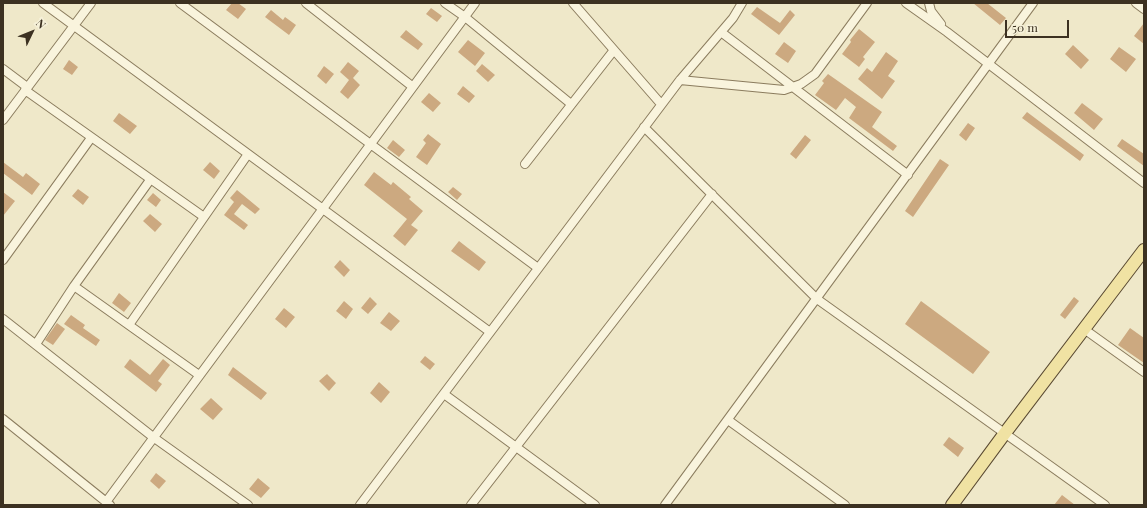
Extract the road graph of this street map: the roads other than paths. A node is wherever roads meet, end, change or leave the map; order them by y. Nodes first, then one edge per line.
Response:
1 (43, 3) edge
2 (90, 3) edge
3 (180, 3) edge
4 (306, 3) edge
5 (445, 3) edge
6 (475, 3) edge
7 (573, 3) edge
8 (742, 3) edge
9 (867, 3) edge
10 (906, 3) edge
11 (929, 3) edge
12 (1033, 3) edge
13 (1136, 3) edge
14 (1144, 9) edge
15 (465, 17) junction
16 (73, 26) junction
17 (721, 32) junction
18 (947, 32) junction
19 (614, 50) junction
20 (989, 65) junction
21 (3, 69) edge
22 (680, 80) junction
23 (413, 87) junction
24 (792, 87) junction
25 (26, 89) junction
26 (571, 104) junction
27 (662, 104) junction
28 (3, 120) edge
29 (644, 127) junction
30 (91, 138) junction
31 (370, 144) junction
32 (248, 154) junction
33 (525, 164) dead end
34 (908, 175) junction
35 (150, 180) junction
36 (1144, 183) edge
37 (712, 194) junction
38 (322, 209) junction
39 (204, 218) junction
40 (1144, 250) edge
41 (3, 260) edge
42 (538, 268) junction
43 (74, 286) junction
44 (817, 299) junction
45 (3, 319) edge
46 (129, 325) junction
47 (1084, 329) junction
48 (490, 332) junction
49 (36, 344) junction
50 (1144, 372) edge
51 (199, 375) junction
52 (444, 394) junction
53 (3, 419) edge
54 (728, 420) junction
55 (1005, 433) junction
56 (153, 437) junction
57 (516, 447) junction
58 (108, 503) edge
59 (248, 505) edge
60 (360, 505) edge
61 (471, 505) edge
62 (595, 505) edge
63 (665, 505) edge
64 (845, 505) edge
65 (952, 505) edge
66 (1105, 505) edge

1 - 16 street
2 - 16 street
3 - 31 street
4 - 23 street
5 - 15 street
6 - 15 street
7 - 19 street
8 - 17 street
9 - 24 street
10 - 18 street
11 - 18 street
12 - 20 street
13 - 14 street
15 - 23 street
15 - 26 street
16 - 25 street
16 - 32 street
17 - 22 street
17 - 24 street
18 - 20 street
19 - 26 street
19 - 27 street
20 - 34 street
20 - 36 street
21 - 25 street
22 - 24 street
22 - 27 street
23 - 31 street
24 - 34 street
25 - 28 street
25 - 30 street
26 - 33 street
27 - 29 street
29 - 37 street
29 - 42 street
30 - 35 street
30 - 41 street
31 - 38 street
31 - 42 street
32 - 38 street
32 - 39 street
34 - 44 street
35 - 39 street
35 - 43 street
37 - 44 street
37 - 57 street
38 - 48 street
38 - 51 street
39 - 46 street
40 - 47 main road
42 - 48 street
43 - 46 street
43 - 49 street
44 - 54 street
44 - 55 street
45 - 49 street
46 - 51 street
47 - 50 street
47 - 55 main road
48 - 52 street
49 - 56 street
51 - 56 street
52 - 57 street
52 - 60 street
53 - 58 street
54 - 63 street
54 - 64 street
55 - 65 main road
55 - 66 street
56 - 58 street
56 - 59 street
57 - 61 street
57 - 62 street

